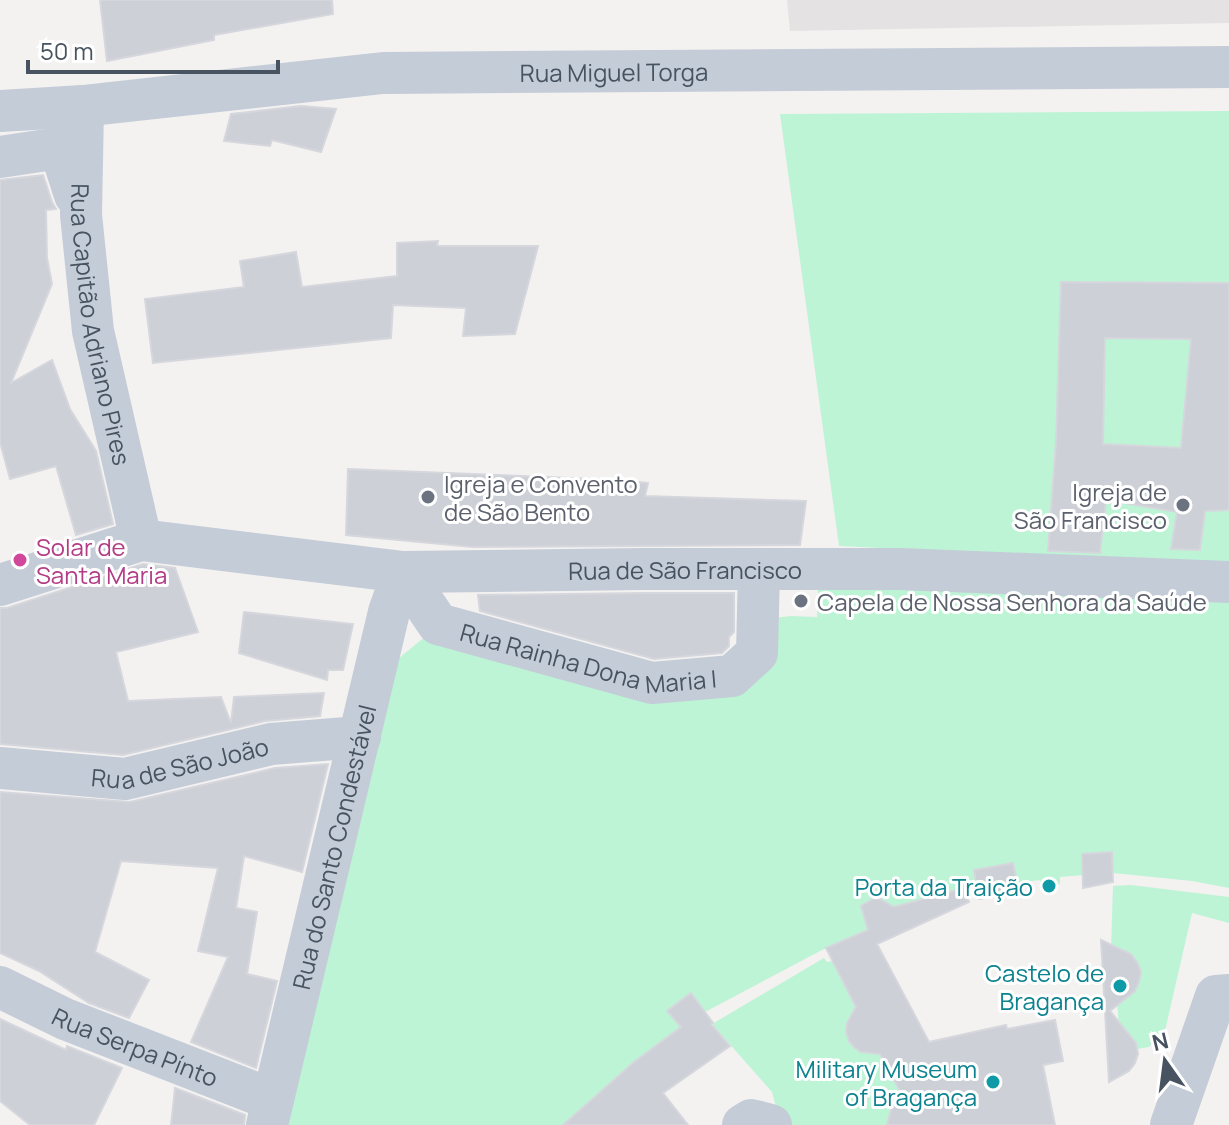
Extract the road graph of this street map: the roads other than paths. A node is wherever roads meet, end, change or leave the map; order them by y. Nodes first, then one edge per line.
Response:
1 (1229, 67) edge
2 (83, 106) junction
3 (0, 111) edge
4 (0, 157) edge
5 (81, 215) junction
6 (141, 540) junction
7 (759, 569) junction
8 (403, 572) junction
9 (1229, 582) edge
10 (0, 585) edge
11 (360, 737) junction
12 (0, 768) edge
13 (0, 987) edge
14 (1229, 995) edge
15 (270, 1112) edge
16 (743, 1125) edge
17 (771, 1125) edge
18 (1171, 1125) edge

1 - 2 street, Rua Miguel Torga
2 - 3 street, Rua Miguel Torga
2 - 5 street, Rua Capitão Adriano Pires
4 - 5 street
5 - 6 street, Rua Capitão Adriano Pires
6 - 8 street, Rua de São Francisco
6 - 10 street
7 - 8 street, Rua de São Francisco
7 - 8 street, Rua Rainha Dona Maria I
7 - 9 street, Rua de São Francisco
8 - 11 street, Rua do Santo Condestável
11 - 12 street, Rua de São João
11 - 15 street, Rua do Santo Condestável
13 - 15 street, Rua Serpa Pínto
14 - 18 street
16 - 17 street

